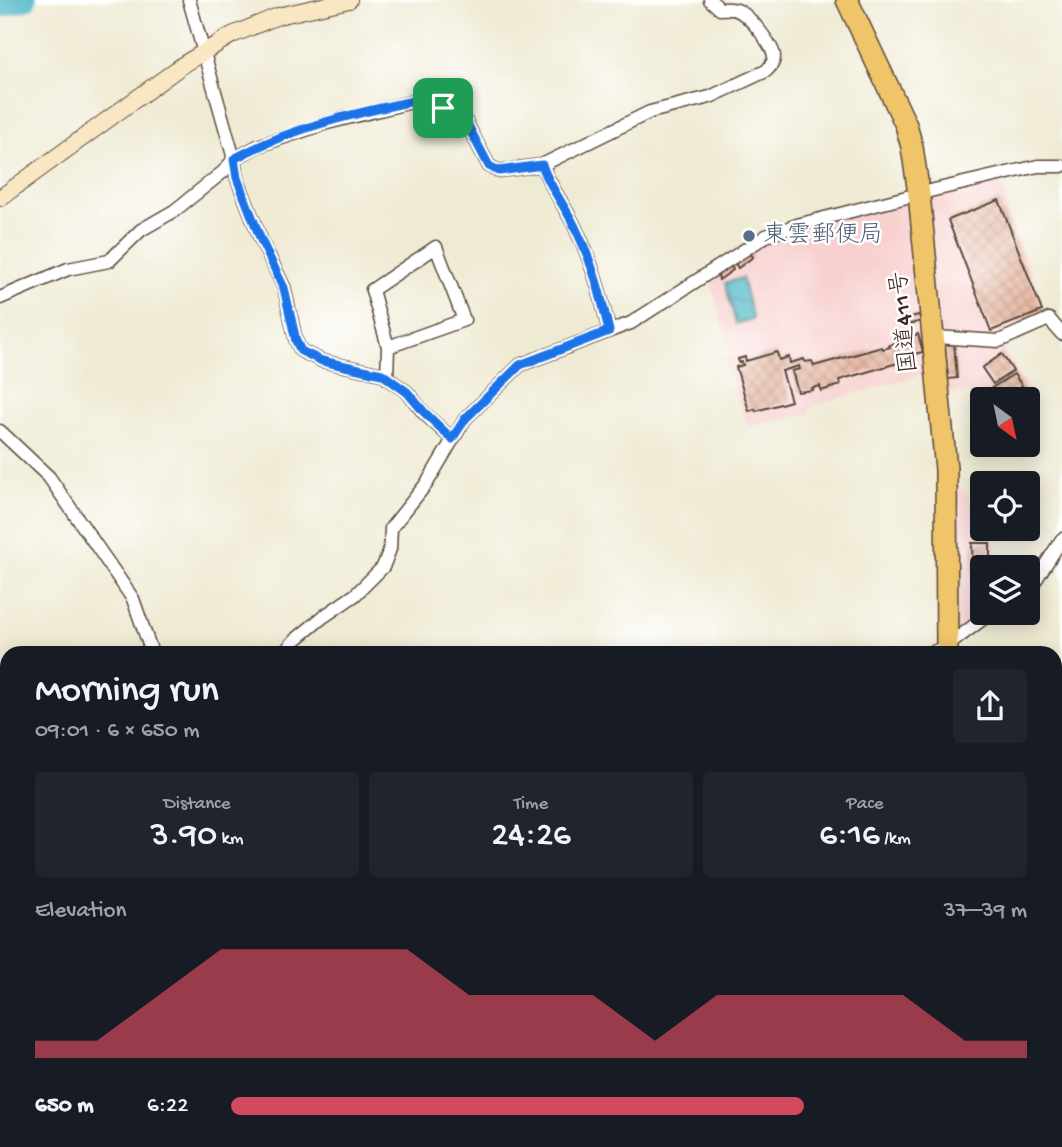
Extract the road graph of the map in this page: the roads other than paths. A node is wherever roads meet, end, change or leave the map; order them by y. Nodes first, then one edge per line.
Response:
1 (189, 0) edge
2 (349, 0) edge
3 (710, 0) edge
4 (847, 0) edge
5 (204, 51) junction
6 (234, 159) junction
7 (542, 165) junction
8 (1062, 166) edge
9 (919, 194) junction
10 (0, 198) edge
11 (0, 298) edge
12 (609, 331) junction
13 (1062, 334) edge
14 (935, 337) junction
15 (388, 347) junction
16 (387, 378) junction
17 (0, 431) edge
18 (452, 439) junction
19 (1062, 539) edge
20 (1040, 572) edge
21 (975, 625) edge
22 (150, 646) edge
23 (290, 646) edge
24 (941, 646) edge
25 (946, 646) edge

1 - 5 street
2 - 5 street
3 - 7 street
4 - 9 highway, 国道411号
5 - 6 street
5 - 10 street
6 - 7 street
6 - 11 street
6 - 16 street
7 - 12 street
8 - 9 street
9 - 12 street
9 - 14 highway, 国道411号
12 - 18 street
13 - 14 street
14 - 24 highway, 国道411号
15 - 15 street
15 - 16 street
16 - 18 street
17 - 22 street
18 - 23 street
19 - 20 street
21 - 25 street

